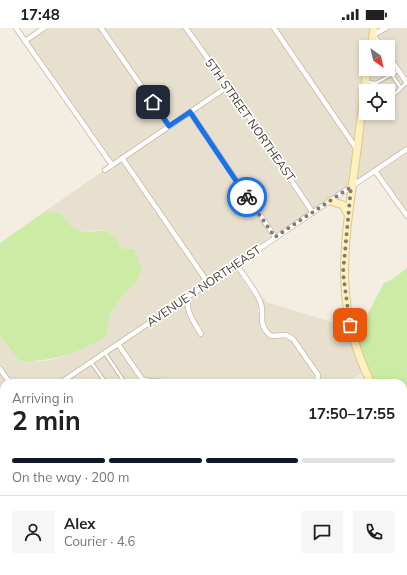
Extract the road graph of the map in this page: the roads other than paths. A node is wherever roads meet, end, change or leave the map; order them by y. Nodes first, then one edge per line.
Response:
1 (16, 28) edge
2 (44, 28) edge
3 (101, 28) edge
4 (186, 28) edge
5 (274, 28) edge
6 (386, 28) edge
7 (373, 31) edge
8 (378, 40) edge
9 (25, 41) junction
10 (395, 65) edge
11 (399, 71) junction
12 (395, 73) edge
13 (366, 76) edge
14 (390, 76) edge
15 (393, 76) edge
16 (366, 82) junction
17 (407, 82) edge
18 (376, 83) joint
19 (227, 87) junction
20 (401, 88) junction
21 (395, 92) edge
22 (190, 112) junction
23 (169, 126) junction
24 (356, 148) junction
25 (407, 149) edge
26 (122, 158) junction
27 (112, 165) junction
28 (105, 170) dead end
29 (375, 171) junction
30 (351, 187) junction
31 (330, 202) junction
32 (313, 213) junction
33 (348, 215) junction
34 (407, 216) edge
35 (275, 237) junction
36 (236, 264) junction
37 (208, 283) junction
38 (188, 296) junction
39 (201, 334) dead end
40 (118, 344) junction
41 (104, 353) junction
42 (91, 362) junction
43 (0, 369) edge
44 (7, 379) edge
45 (66, 379) edge
46 (103, 379) edge
47 (122, 379) edge
48 (142, 379) edge
49 (318, 379) edge
50 (369, 379) edge

1 - 9 street
2 - 9 street
3 - 23 street
4 - 19 street, 5TH STREET NORTHEAST
5 - 24 street
6 - 7 street
7 - 8 street
9 - 27 street
10 - 11 street
11 - 12 lane
11 - 17 street
13 - 16 main road
14 - 18 lane
15 - 20 lane
16 - 18 lane
16 - 24 main road
17 - 20 lane
19 - 22 street
19 - 32 street, 5TH STREET NORTHEAST
20 - 21 lane
22 - 23 street
22 - 35 street
23 - 26 street
24 - 30 main road
25 - 29 street, AVENUE Y NORTHEAST
26 - 27 street
26 - 37 street
27 - 28 street
29 - 30 street, AVENUE Y NORTHEAST
29 - 34 street
30 - 31 street, AVENUE Y NORTHEAST
30 - 33 main road
31 - 32 street, AVENUE Y NORTHEAST
31 - 33 main road
32 - 35 street, AVENUE Y NORTHEAST
33 - 50 main road
35 - 36 street, AVENUE Y NORTHEAST
36 - 37 street, AVENUE Y NORTHEAST
36 - 49 street
37 - 38 street, AVENUE Y NORTHEAST
38 - 39 street
38 - 40 street, AVENUE Y NORTHEAST
40 - 41 street, AVENUE Y NORTHEAST
40 - 48 street
41 - 42 street, AVENUE Y NORTHEAST
41 - 47 lane
42 - 45 street, AVENUE Y NORTHEAST
42 - 46 lane
43 - 44 street

